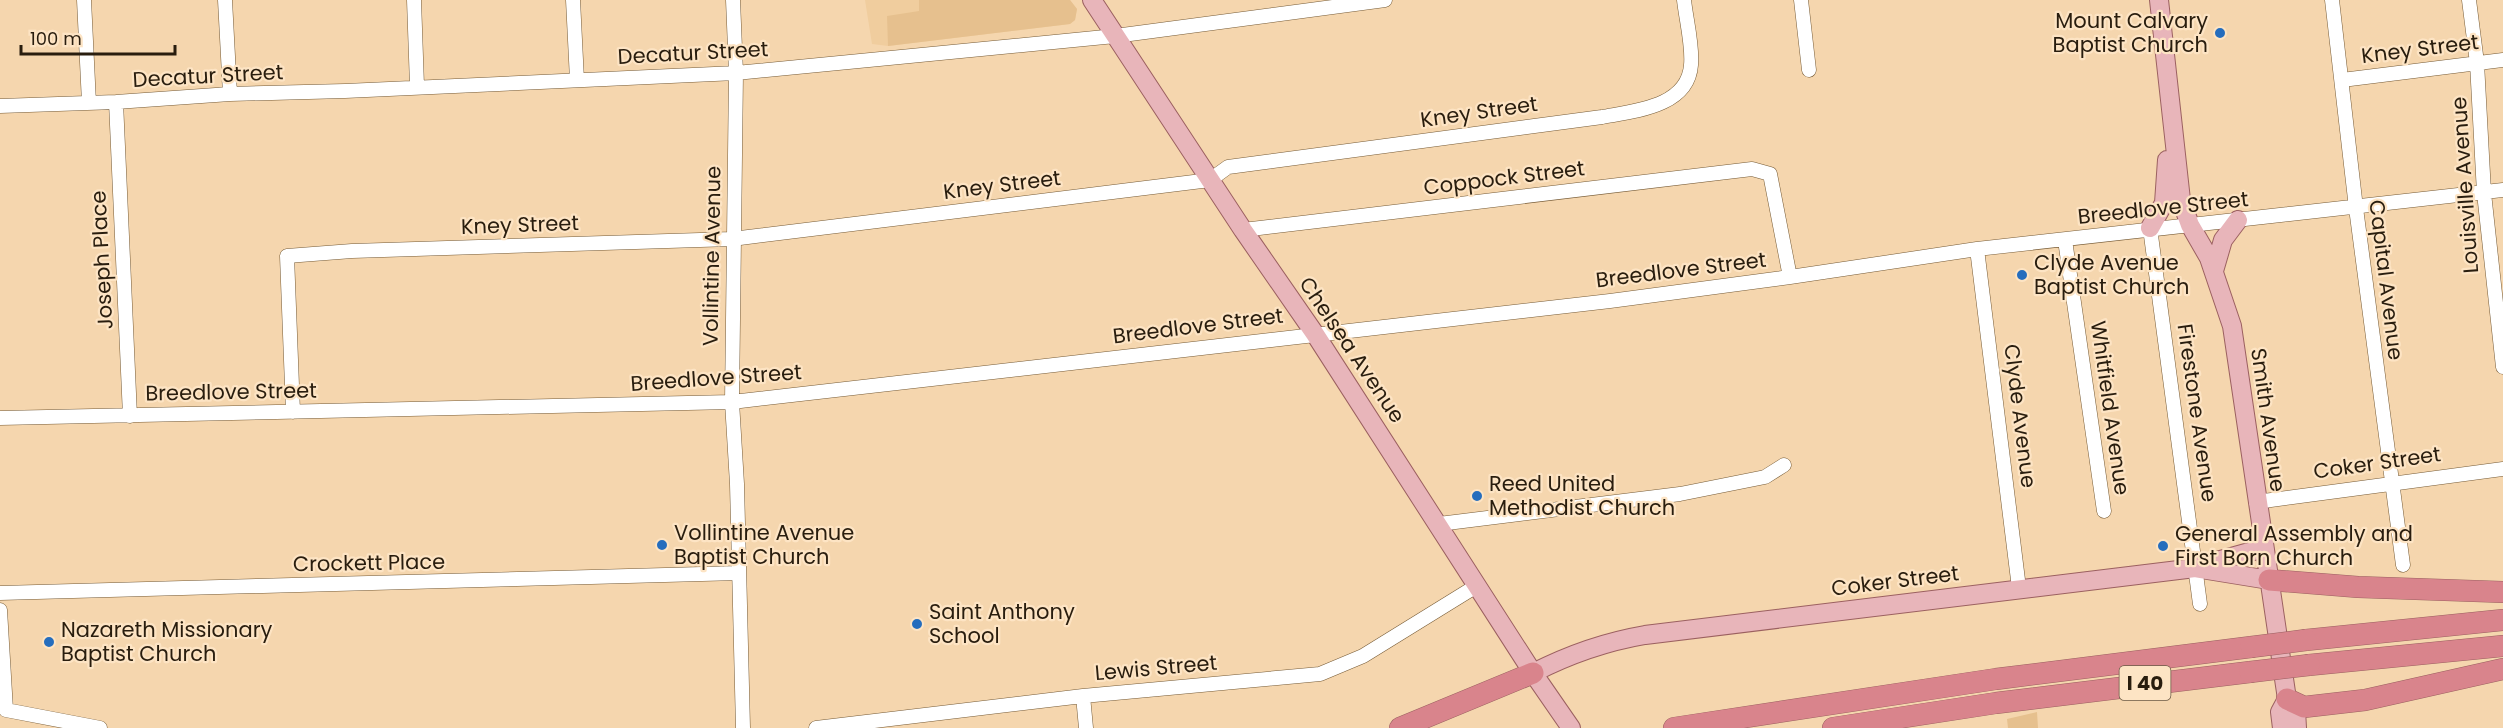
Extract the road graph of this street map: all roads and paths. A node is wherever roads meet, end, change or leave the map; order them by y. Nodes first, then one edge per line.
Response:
1 (84, 0) edge
2 (225, 0) edge
3 (414, 0) edge
4 (573, 0) edge
5 (733, 0) edge
6 (1092, 0) edge
7 (1385, 0) edge
8 (1684, 0) edge
9 (1801, 0) edge
10 (2159, 0) edge
11 (2332, 0) edge
12 (2469, 0) edge
13 (1115, 36) junction
14 (2503, 60) edge
15 (2477, 63) junction
16 (1809, 70) dead end
17 (736, 73) junction
18 (577, 80) junction
19 (2342, 80) junction
20 (417, 86) junction
21 (230, 94) junction
22 (116, 102) junction
23 (89, 103) junction
24 (0, 106) edge
25 (2174, 142) junction
26 (1210, 180) junction
27 (2503, 190) edge
28 (2484, 193) junction
29 (2356, 208) junction
30 (2238, 220) junction
31 (2190, 225) junction
32 (2150, 228) junction
33 (1243, 230) junction
34 (732, 240) junction
35 (2065, 240) junction
36 (1977, 249) junction
37 (2214, 271) junction
38 (1790, 277) junction
39 (1315, 334) junction
40 (2503, 367) edge
41 (732, 402) junction
42 (293, 412) junction
43 (130, 416) junction
44 (0, 418) edge
45 (1784, 465) dead end
46 (2503, 469) edge
47 (2392, 483) junction
48 (2256, 502) junction
49 (2104, 511) dead end
50 (1439, 524) junction
51 (2264, 548) junction
52 (2403, 565) dead end
53 (2195, 568) junction
54 (739, 573) junction
55 (2269, 580) junction
56 (1478, 585) junction
57 (2019, 588) junction
58 (2503, 592) edge
59 (0, 593) edge
60 (2199, 604) dead end
61 (0, 610) edge
62 (2503, 620) edge
63 (2503, 646) edge
64 (2503, 669) edge
65 (1533, 674) junction
66 (1083, 696) junction
67 (2287, 699) junction
68 (2294, 726) edge
69 (100, 728) edge
70 (743, 728) edge
71 (816, 728) edge
72 (1086, 728) edge
73 (1400, 728) edge
74 (1571, 728) edge
75 (1674, 728) edge
76 (1833, 728) edge

1 - 23 street
2 - 21 street
3 - 20 street
4 - 18 street
5 - 17 street, Vollintine Avenue
6 - 13 main road, Chelsea Avenue
7 - 13 street, Decatur Street
8 - 26 street, Kney Street
9 - 16 street
10 - 25 main road
11 - 19 street, Capital Avenue
12 - 15 street, Louisville Avenue
13 - 17 street, Decatur Street
13 - 26 main road, Chelsea Avenue
14 - 15 street, Kney Street
15 - 19 street, Kney Street
15 - 28 street, Louisville Avenue
17 - 18 street, Decatur Street
17 - 34 street, Vollintine Avenue
18 - 20 street, Decatur Street
19 - 29 street, Capital Avenue
20 - 21 street, Decatur Street
21 - 22 street, Decatur Street
22 - 23 street, Decatur Street
22 - 43 street, Joseph Place
23 - 24 street, Decatur Street
25 - 31 main road
25 - 32 main road
26 - 33 main road, Chelsea Avenue
26 - 34 street, Kney Street
27 - 28 street, Breedlove Street
28 - 29 street, Breedlove Street
28 - 40 street, Louisville Avenue
29 - 30 street, Breedlove Street
29 - 47 street, Capital Avenue
30 - 31 street, Breedlove Street
30 - 37 main road
31 - 32 street, Breedlove Street
31 - 37 main road, Smith Avenue
32 - 35 street, Breedlove Street
32 - 53 street, Firestone Avenue
33 - 38 street, Coppock Street
33 - 39 main road, Chelsea Avenue
34 - 41 street, Vollintine Avenue
34 - 42 street, Kney Street
35 - 36 street, Breedlove Street
35 - 49 street, Whitfield Avenue
36 - 38 street, Breedlove Street
36 - 57 street, Clyde Avenue
37 - 48 main road, Smith Avenue
38 - 39 street, Breedlove Street
39 - 41 street, Breedlove Street
39 - 50 main road, Chelsea Avenue
41 - 42 street, Breedlove Street
41 - 54 street, Vollintine Avenue
42 - 43 street, Breedlove Street
43 - 44 street, Breedlove Street
45 - 50 street
46 - 47 street, Coker Street
47 - 48 street, Coker Street
47 - 52 street, Capital Avenue
48 - 51 main road, Smith Avenue
50 - 56 main road, Chelsea Avenue
51 - 53 main road
51 - 55 main road, Smith Avenue
53 - 55 main road, Coker Street
53 - 57 main road, Coker Street
53 - 60 street, Firestone Avenue
54 - 59 street, Crockett Place
54 - 70 street, Vollintine Avenue
55 - 58 highway
55 - 67 main road, Smith Avenue
56 - 65 main road, Chelsea Avenue
56 - 66 street, Lewis Street
57 - 65 main road, Coker Street
61 - 69 street
62 - 75 highway, I 40, bridge
63 - 76 highway, I 40, bridge
64 - 67 highway
65 - 73 highway
65 - 74 main road, Chelsea Avenue
66 - 71 street, Lewis Street
66 - 72 street
67 - 68 main road, Smith Avenue

